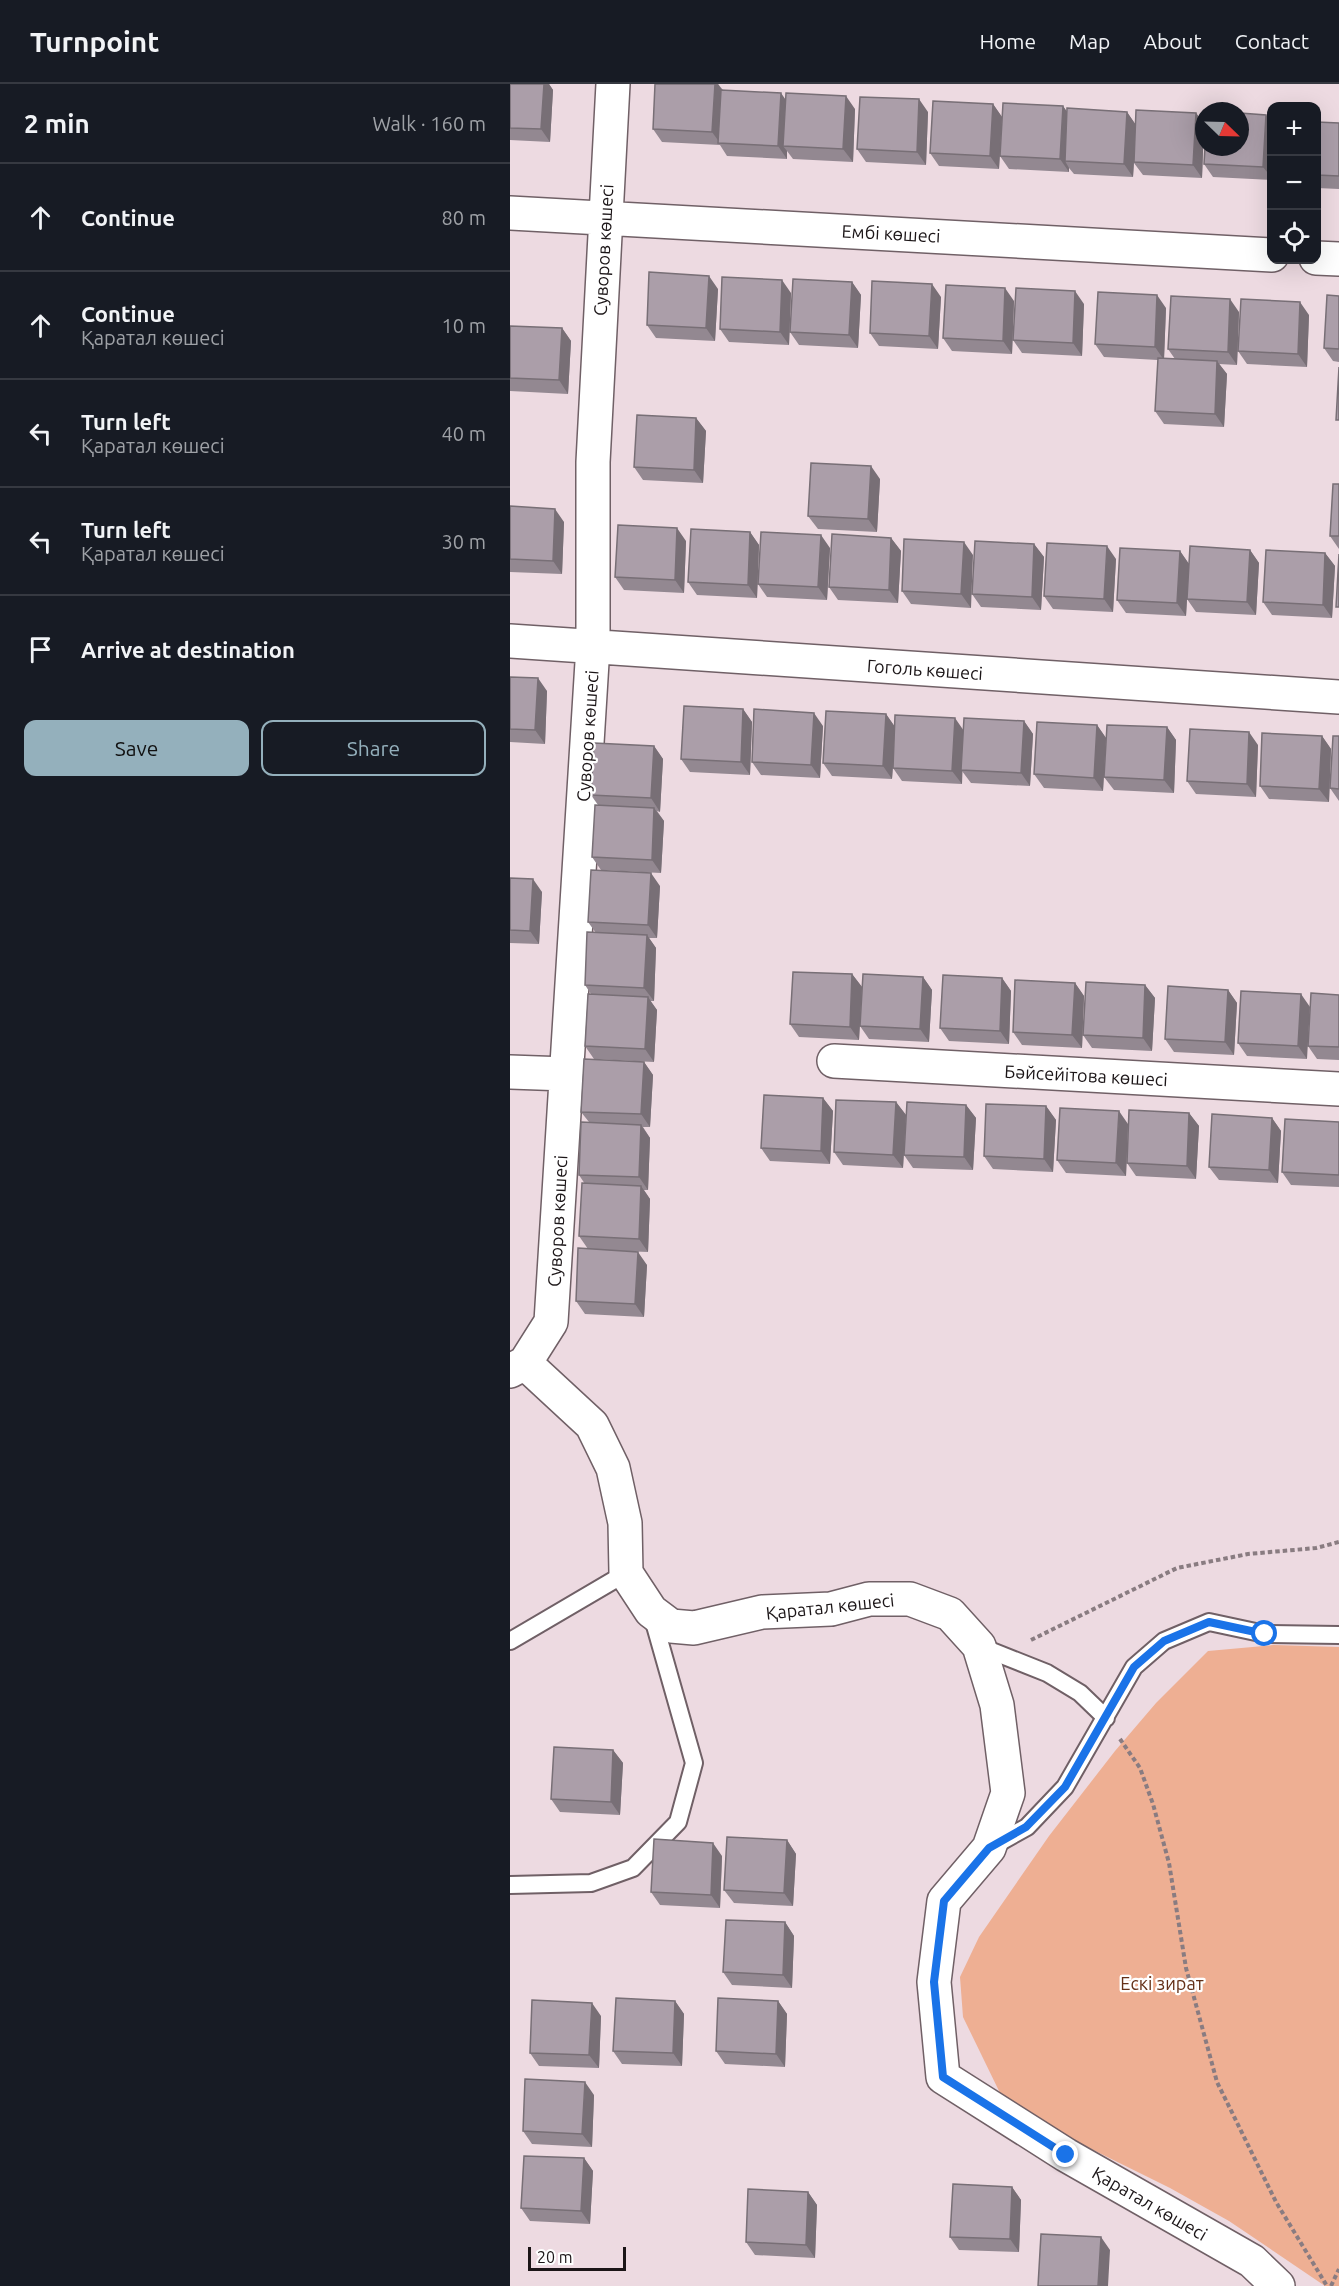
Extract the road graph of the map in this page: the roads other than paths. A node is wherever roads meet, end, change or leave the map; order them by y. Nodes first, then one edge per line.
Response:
1 (613, 84) edge
2 (510, 213) edge
3 (605, 216) junction
4 (1267, 255) edge
5 (1321, 258) edge
6 (1339, 259) edge
7 (510, 641) edge
8 (593, 646) junction
9 (1339, 697) edge
10 (834, 1061) dead end
11 (510, 1072) edge
12 (566, 1074) junction
13 (1339, 1089) edge
14 (518, 1367) edge
15 (626, 1573) junction
16 (651, 1611) junction
17 (1339, 1635) edge
18 (510, 1641) edge
19 (979, 1646) junction
20 (1106, 1718) junction
21 (989, 1848) junction
22 (510, 1885) edge
23 (1278, 2286) edge

1 - 3 street, Суворов көшесі
2 - 3 street, Ембі көшесі
3 - 4 street, Ембі көшесі
3 - 8 street, Суворов көшесі
5 - 6 street
7 - 8 street, Гоголь көшесі
8 - 9 street, Гоголь көшесі
8 - 12 street, Суворов көшесі
10 - 13 street, Бәйсейітова көшесі
11 - 12 street
12 - 14 street, Суворов көшесі
14 - 15 street
15 - 16 street, Қаратал көшесі
15 - 18 lane
16 - 19 street, Қаратал көшесі
16 - 22 lane
17 - 20 lane
19 - 20 lane
19 - 21 street, Қаратал көшесі
20 - 21 lane
21 - 23 street, Қаратал көшесі

